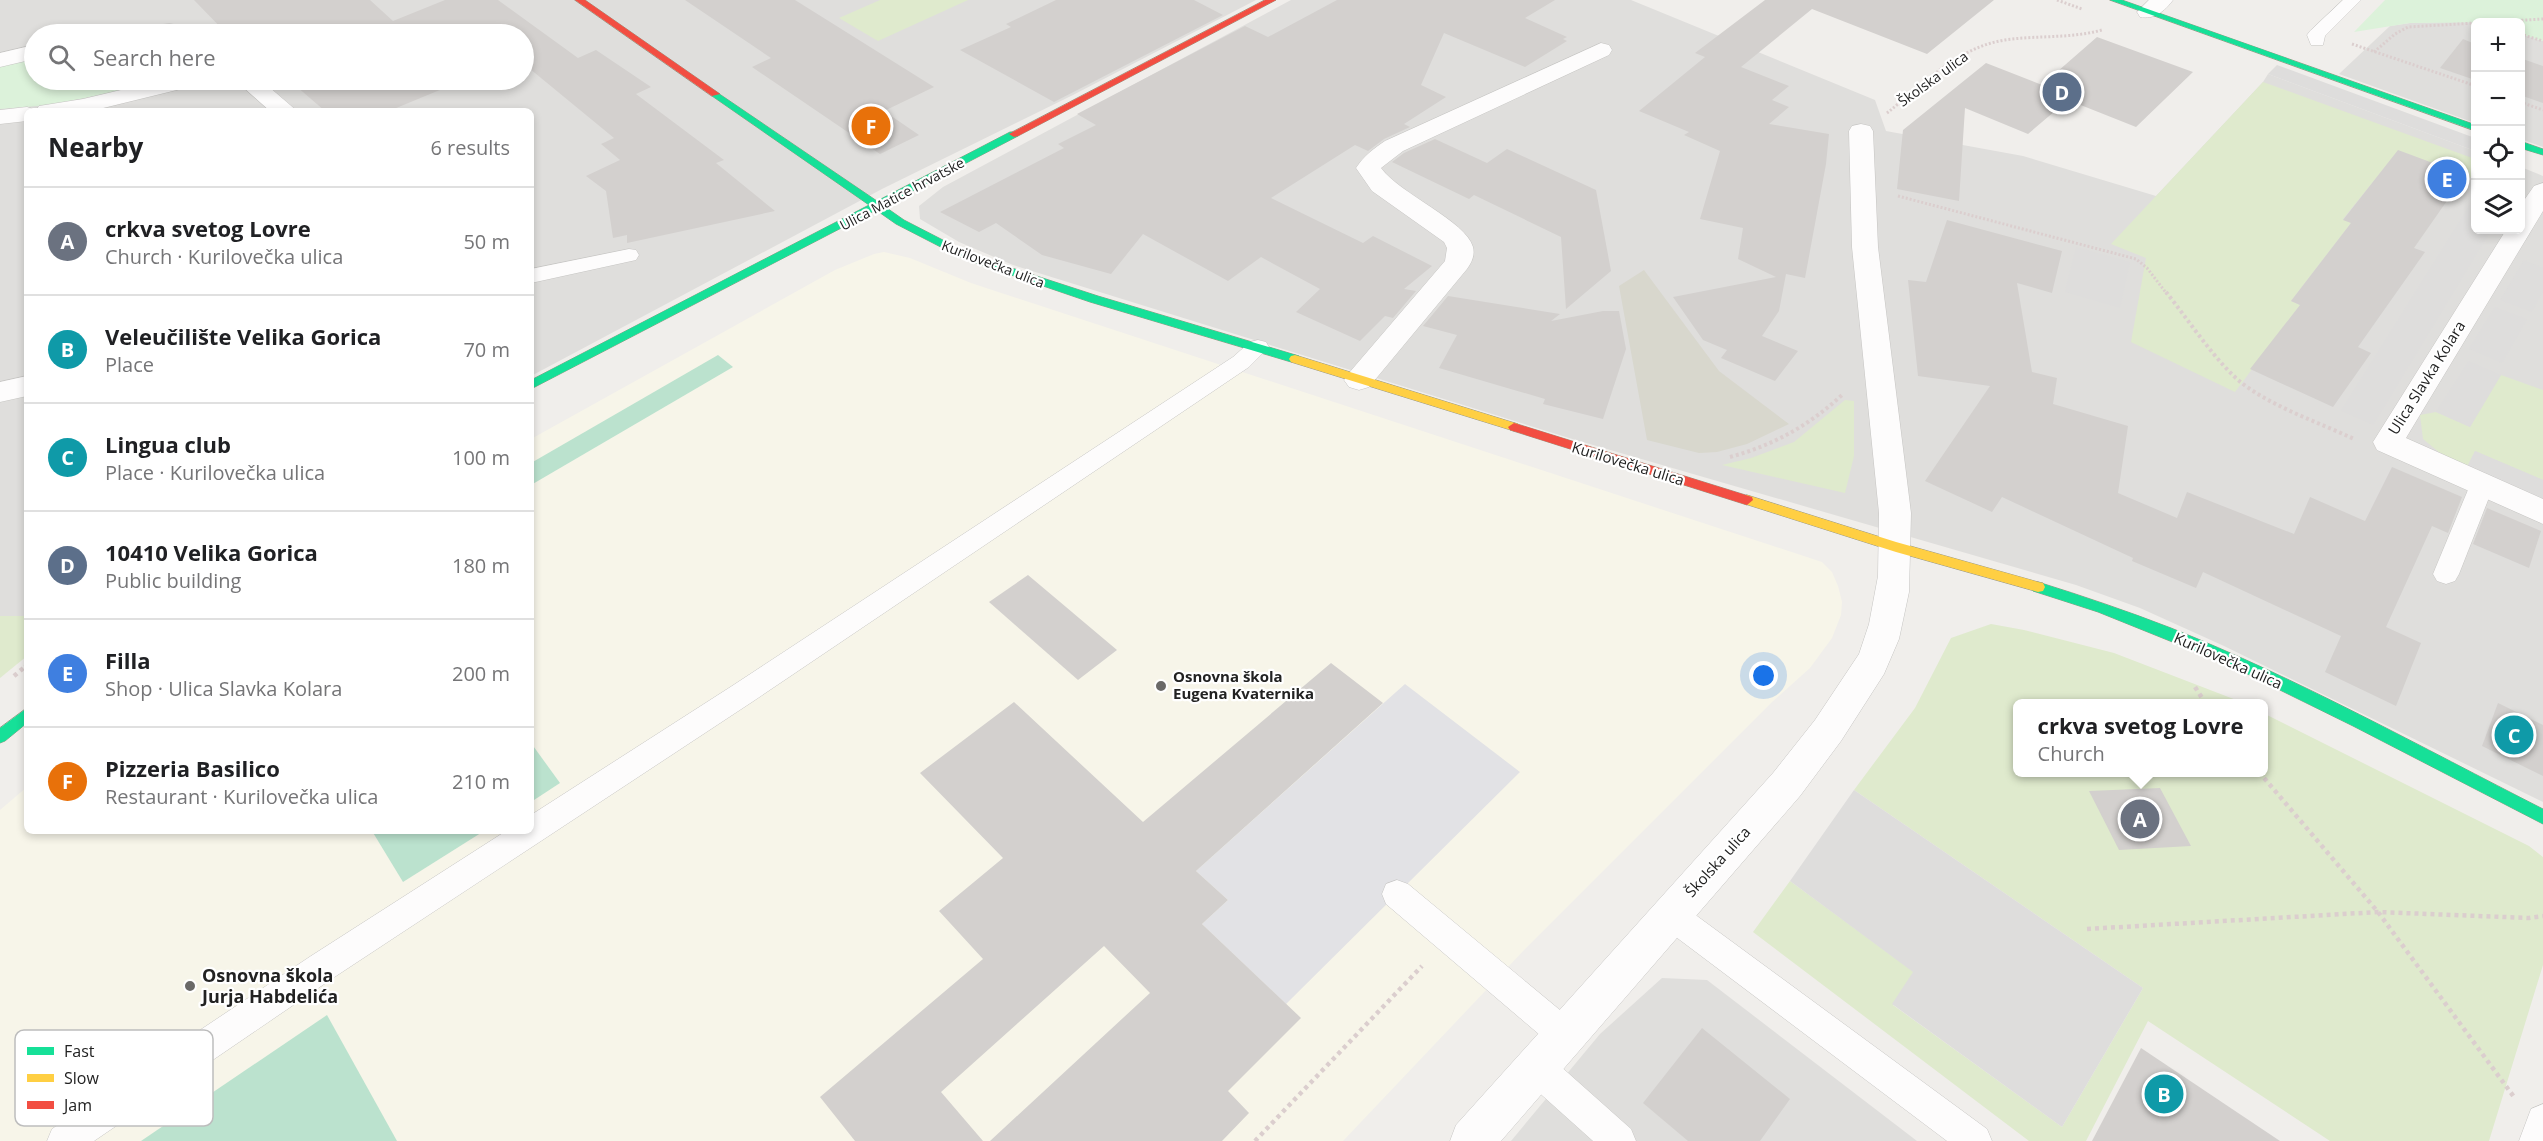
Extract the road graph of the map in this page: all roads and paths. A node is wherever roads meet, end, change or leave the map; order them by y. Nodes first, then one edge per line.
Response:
1 (579, 0) edge
2 (1272, 0) edge
3 (2114, 0) edge
4 (2353, 0) edge
5 (2155, 6) edge
6 (2543, 19) edge
7 (2525, 20) edge
8 (2471, 23) edge
9 (2109, 26) dead end
10 (2525, 36) edge
11 (2317, 41) dead end
12 (2543, 41) edge
13 (1601, 50) dead end
14 (24, 54) edge
15 (0, 60) edge
16 (2471, 85) edge
17 (148, 90) edge
18 (259, 90) edge
19 (2525, 104) edge
20 (69, 108) edge
21 (281, 108) edge
22 (2543, 110) edge
23 (24, 114) edge
24 (0, 117) edge
25 (2471, 126) edge
26 (1861, 131) joint
27 (2525, 146) edge
28 (2543, 152) edge
29 (1862, 188) junction
30 (2543, 190) edge
31 (877, 206) junction
32 (2525, 220) edge
33 (2516, 234) edge
34 (629, 255) dead end
35 (534, 275) edge
36 (1258, 347) junction
37 (1359, 380) junction
38 (534, 383) edge
39 (24, 387) edge
40 (1846, 391) dead end
41 (0, 392) edge
42 (2388, 442) junction
43 (1721, 459) dead end
44 (2482, 485) junction
45 (2543, 512) edge
46 (1896, 547) junction
47 (2446, 574) dead end
48 (24, 716) edge
49 (0, 736) edge
50 (2263, 777) edge
51 (2543, 817) edge
52 (534, 829) edge
53 (526, 834) edge
54 (1397, 894) dead end
55 (2378, 912) junction
56 (1671, 915) junction
57 (2543, 916) edge
58 (2087, 929) dead end
59 (1449, 937) junction
60 (1566, 1036) junction
61 (213, 1041) edge
62 (1537, 1068) junction
63 (86, 1126) edge
64 (2539, 1131) edge
65 (64, 1141) edge
66 (1255, 1141) edge
67 (1472, 1141) edge
68 (1619, 1141) edge
69 (1975, 1141) edge

1 - 31 street, Kurilovečka ulica
2 - 31 street, Ulica Matice hrvatske
3 - 5 street
4 - 11 lane
5 - 25 street
6 - 7 path
8 - 16 path
9 - 26 path, Školska ulica
10 - 12 path
13 - 37 street
14 - 15 street
17 - 20 street
18 - 21 street
19 - 22 path
23 - 24 street
26 - 29 street
27 - 28 street
29 - 42 path
29 - 46 street
30 - 32 street, Ulica Slavka Kolara
31 - 36 street, Kurilovečka ulica
31 - 38 street, Ulica Matice hrvatske
33 - 42 street, Ulica Slavka Kolara
34 - 35 lane
36 - 37 street, Kurilovečka ulica
36 - 52 lane
37 - 46 street, Kurilovečka ulica
39 - 41 street
40 - 43 path
42 - 44 street, Ulica Slavka Kolara
44 - 45 street, Ulica Slavka Kolara
44 - 47 lane
46 - 51 street, Kurilovečka ulica
46 - 56 street, Školska ulica
48 - 49 street
50 - 55 path
53 - 61 lane
54 - 59 lane
55 - 57 path
55 - 58 path
55 - 64 path
56 - 60 street, Školska ulica
56 - 69 lane
59 - 60 lane
59 - 66 path
60 - 62 street, Školska ulica
62 - 67 street, Školska ulica
62 - 68 lane
63 - 65 lane

